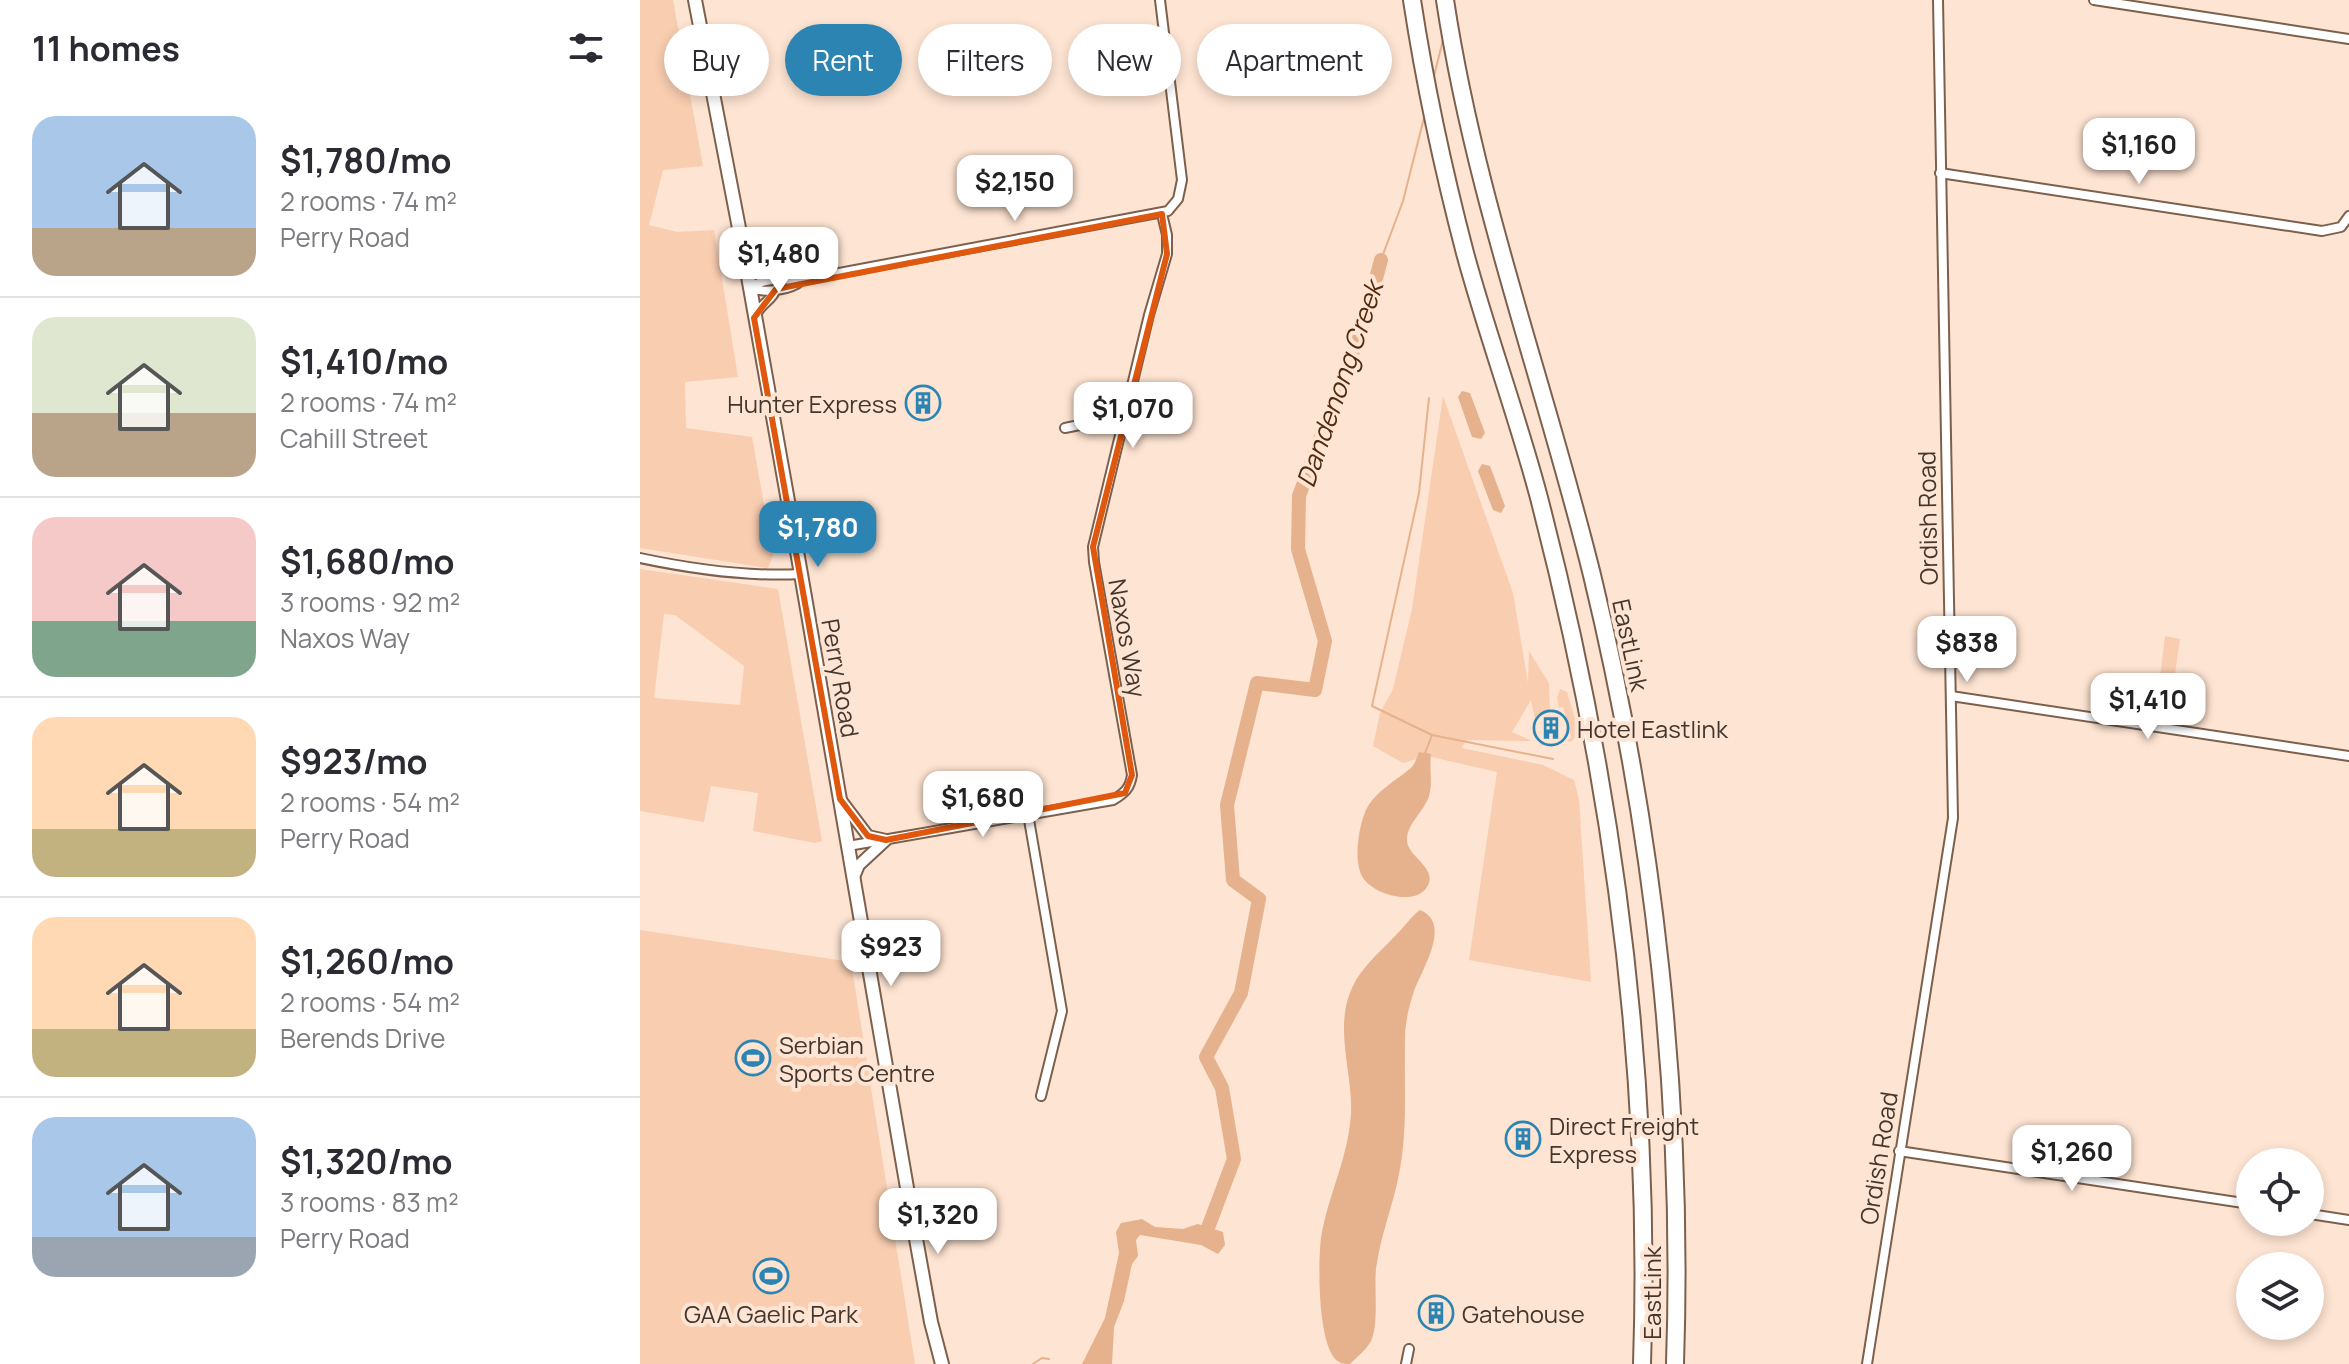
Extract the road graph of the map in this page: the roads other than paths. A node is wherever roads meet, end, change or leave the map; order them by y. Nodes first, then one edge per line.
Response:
1 (695, 0) edge
2 (1160, 0) edge
3 (1412, 0) edge
4 (1445, 0) edge
5 (1938, 0) edge
6 (2094, 0) edge
7 (2349, 39) edge
8 (1940, 173) junction
9 (1162, 214) junction
10 (2349, 216) edge
11 (744, 254) junction
12 (779, 284) junction
13 (749, 288) junction
14 (754, 318) junction
15 (1124, 425) junction
16 (1065, 428) dead end
17 (640, 558) edge
18 (801, 574) junction
19 (1951, 696) junction
20 (2349, 756) edge
21 (840, 799) junction
22 (1028, 814) junction
23 (886, 840) junction
24 (848, 846) junction
25 (854, 880) junction
26 (1041, 1096) dead end
27 (1899, 1151) junction
28 (2236, 1202) edge
29 (2324, 1216) edge
30 (2349, 1220) edge
31 (1409, 1349) dead end
32 (942, 1364) edge
33 (1406, 1364) edge
34 (1642, 1364) edge
35 (1675, 1364) edge
36 (1867, 1364) edge

1 - 11 main road, Perry Road
2 - 9 street
3 - 34 highway, EastLink
4 - 35 highway, EastLink
5 - 8 street, Ordish Road
6 - 7 street
8 - 10 street
8 - 19 street, Ordish Road
9 - 12 street
9 - 15 street, Naxos Way
11 - 12 main road
11 - 13 main road, Perry Road
12 - 13 street
12 - 14 street
13 - 14 main road, Perry Road
14 - 18 main road, Perry Road
15 - 16 street
15 - 22 street, Naxos Way
17 - 18 street
18 - 21 main road, Perry Road
19 - 20 street
19 - 27 street, Ordish Road
21 - 23 street
21 - 24 main road, Perry Road
22 - 23 street, Naxos Way
22 - 26 street
23 - 24 street, Naxos Way
23 - 25 street
24 - 25 main road, Perry Road
25 - 32 main road, Perry Road
27 - 28 street
27 - 36 street, Ordish Road
29 - 30 street
31 - 33 street

